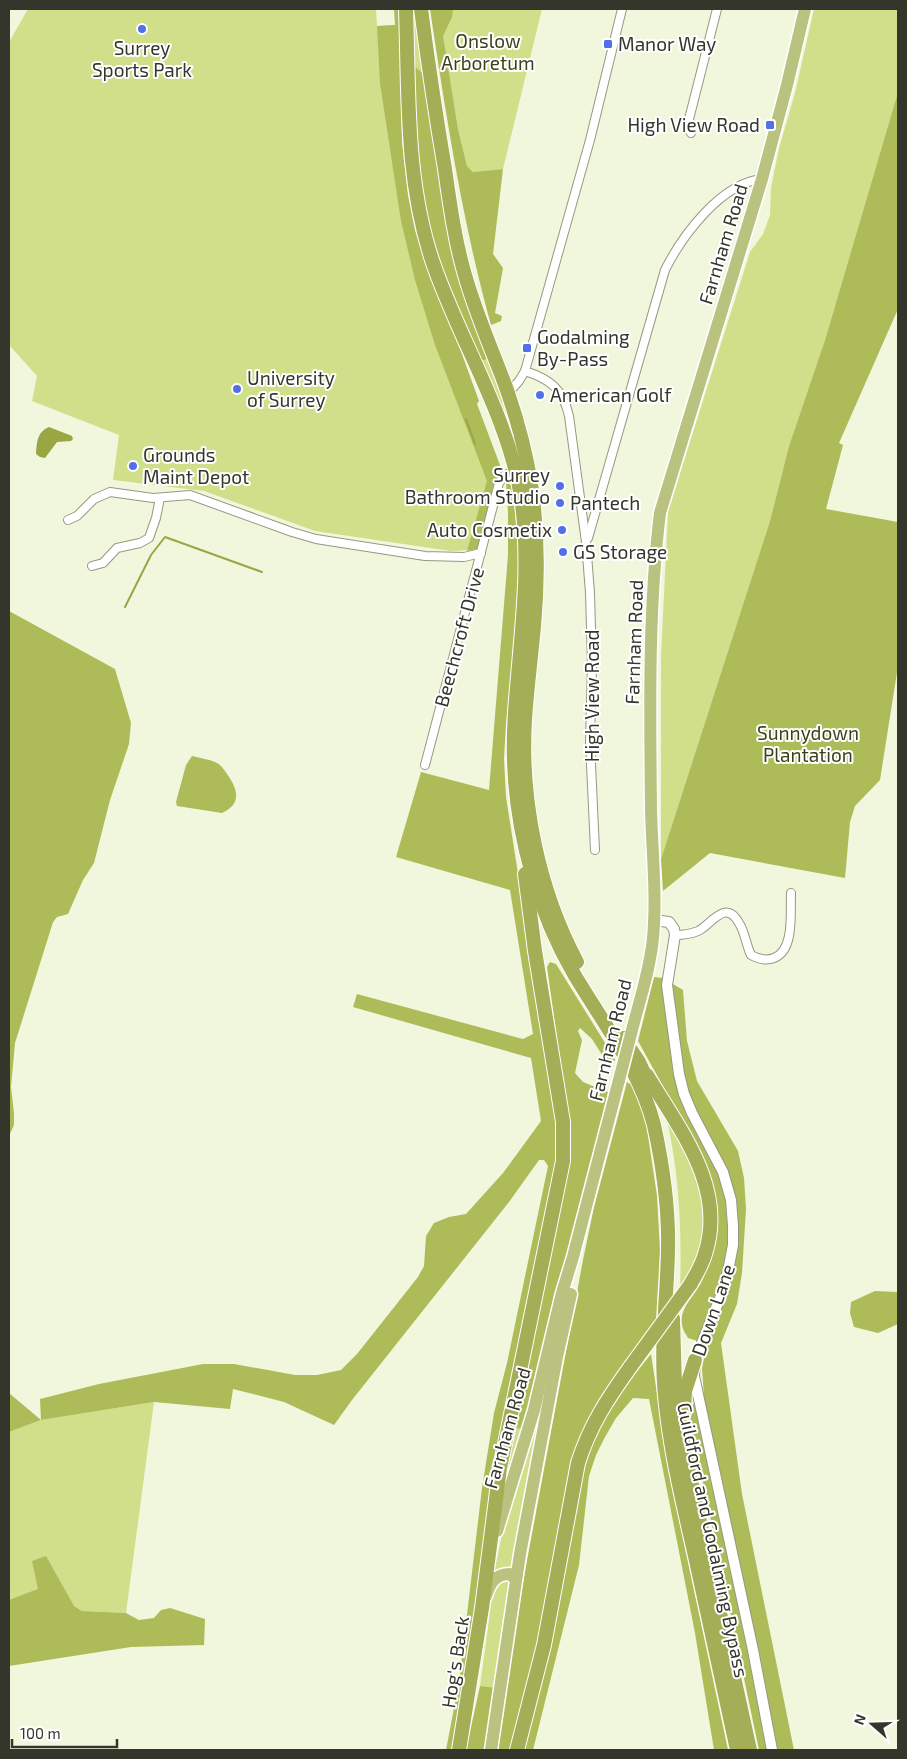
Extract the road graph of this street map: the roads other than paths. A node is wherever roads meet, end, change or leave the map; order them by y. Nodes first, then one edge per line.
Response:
1 (406, 9) edge
2 (420, 9) edge
3 (622, 9) edge
4 (717, 9) edge
5 (805, 9) edge
6 (691, 133) dead end
7 (762, 179) junction
8 (525, 371) junction
9 (508, 393) junction
10 (522, 469) junction
11 (160, 498) junction
12 (582, 510) junction
13 (595, 512) junction
14 (68, 520) dead end
15 (586, 542) junction
16 (481, 553) junction
17 (92, 566) dead end
18 (425, 765) dead end
19 (521, 826) junction
20 (595, 850) dead end
21 (791, 893) dead end
22 (654, 920) junction
23 (675, 935) junction
24 (639, 1062) junction
25 (574, 1257) junction
26 (695, 1360) junction
27 (695, 1498) junction
28 (486, 1580) junction
29 (516, 1580) junction
30 (482, 1608) junction
31 (459, 1750) edge
32 (491, 1750) edge
33 (517, 1750) edge
34 (737, 1750) edge
35 (750, 1750) edge
36 (772, 1750) edge

1 - 10 highway, Guildford and Godalming Bypass
2 - 9 highway, Guildford and Godalming Bypass
3 - 8 street
4 - 6 street
5 - 7 main road, Farnham Road
7 - 13 street, High View Road
7 - 22 main road, Farnham Road
8 - 9 street
8 - 12 street, High View Road
9 - 10 highway, Guildford and Godalming Bypass
10 - 16 street, Beechcroft Drive
10 - 19 highway, Guildford and Godalming Bypass
10 - 24 highway, Guildford and Godalming Bypass
11 - 14 street
11 - 16 street
11 - 17 street
12 - 13 street
12 - 15 street, High View Road
13 - 15 street, High View Road
15 - 20 street, High View Road
16 - 18 street, Beechcroft Drive
19 - 28 highway, Hog's Back
19 - 34 highway, Guildford and Godalming Bypass
21 - 23 street
22 - 23 street
22 - 25 main road, Farnham Road, bridge
23 - 26 street, Down Lane
24 - 27 highway, Guildford and Godalming Bypass
24 - 33 highway, bridge
25 - 28 main road, Farnham Road
25 - 29 main road, Farnham Road
26 - 27 highway
26 - 36 street, Down Lane
27 - 35 highway, Guildford and Godalming Bypass
28 - 30 highway, Hog's Back
29 - 30 main road
29 - 32 main road
30 - 31 highway, Hog's Back

